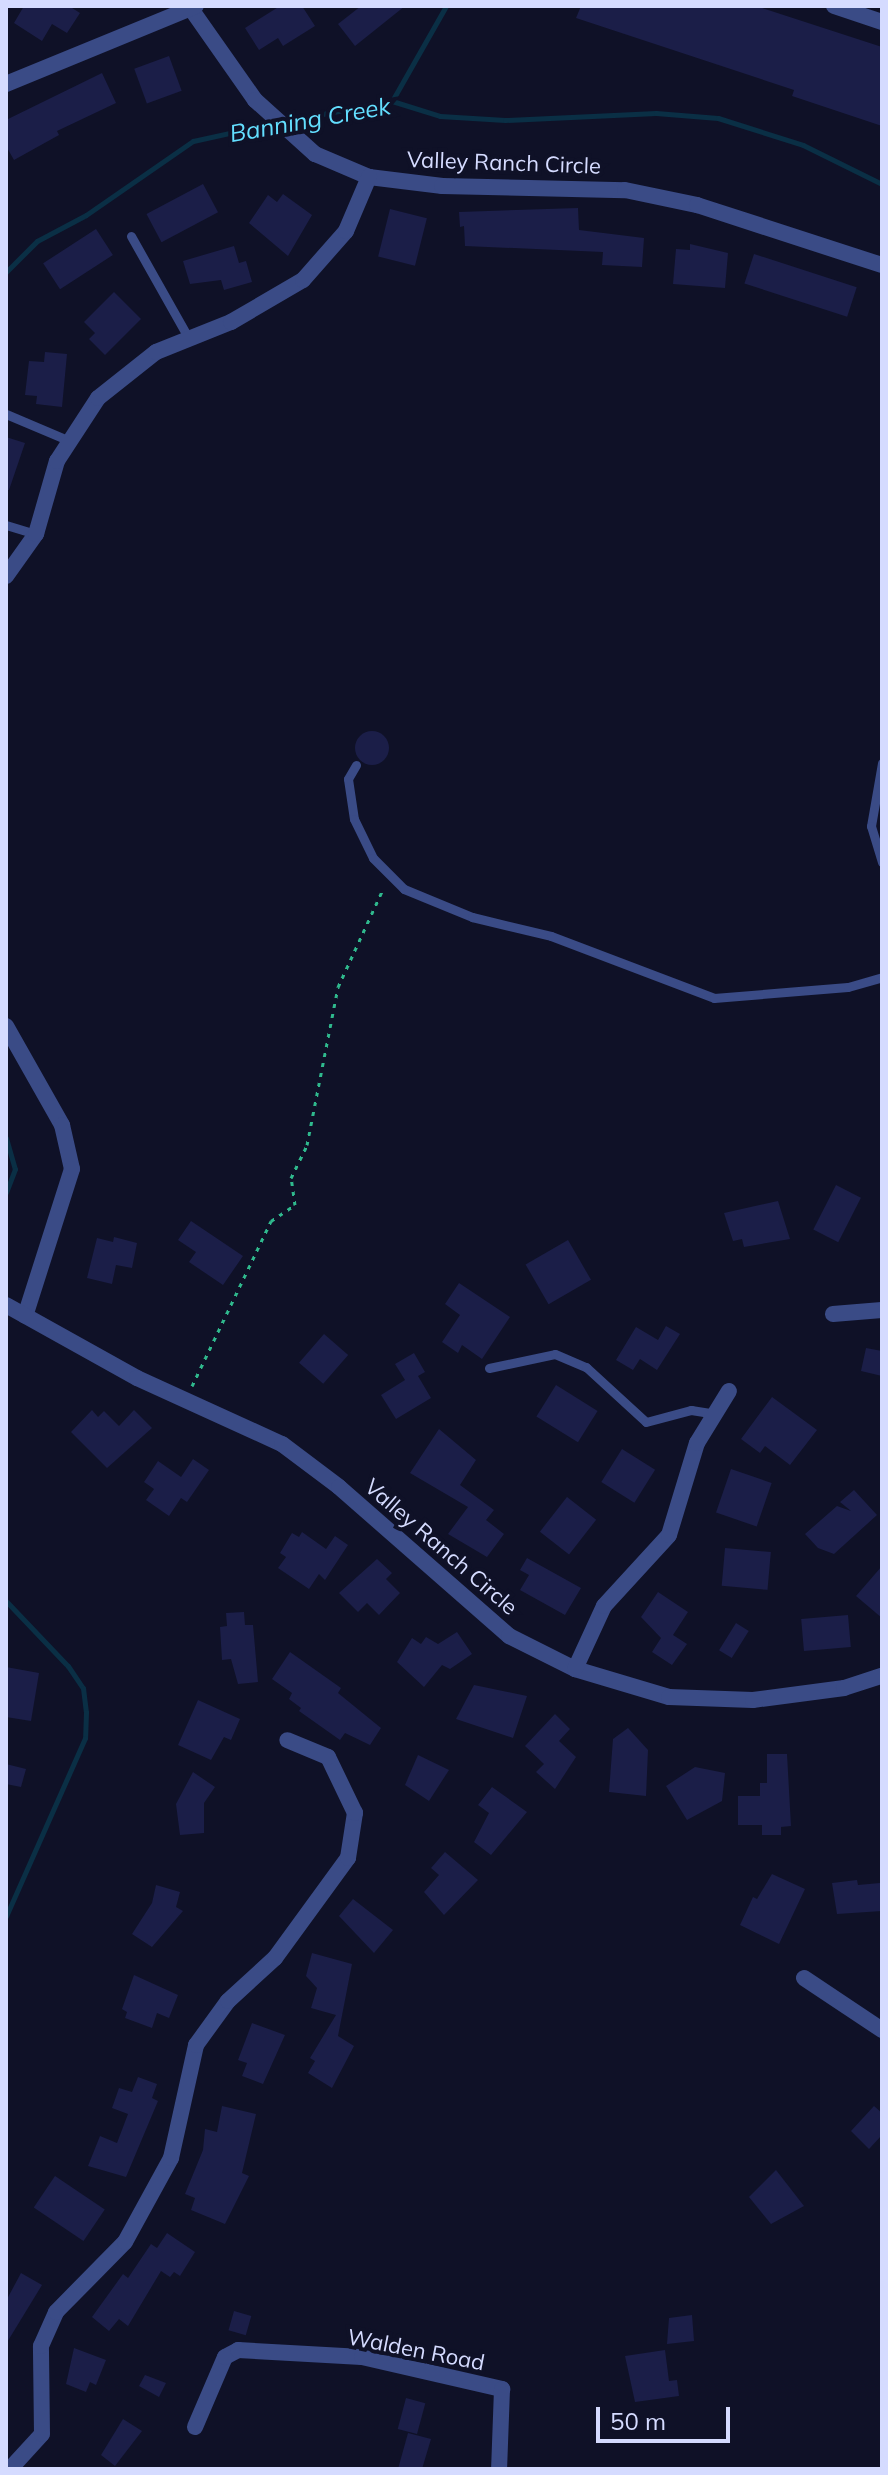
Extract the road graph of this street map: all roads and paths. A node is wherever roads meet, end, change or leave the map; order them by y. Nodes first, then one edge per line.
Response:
1 (834, 6) edge
2 (192, 7) edge
3 (882, 22) edge
4 (6, 84) edge
5 (369, 177) junction
6 (131, 236) dead end
7 (882, 265) edge
8 (189, 339) junction
9 (6, 414) edge
10 (70, 441) junction
11 (6, 525) edge
12 (36, 534) junction
13 (6, 576) edge
14 (882, 763) edge
15 (356, 765) dead end
16 (882, 862) edge
17 (390, 875) junction
18 (882, 977) edge
19 (6, 1026) edge
20 (6, 1305) edge
21 (882, 1310) edge
22 (833, 1314) dead end
23 (25, 1316) junction
24 (489, 1368) dead end
25 (729, 1391) dead end
26 (185, 1400) junction
27 (715, 1414) junction
28 (575, 1669) junction
29 (882, 1676) edge
30 (287, 1740) dead end
31 (804, 1978) dead end
32 (882, 2030) edge
33 (195, 2427) dead end
34 (10, 2469) edge
35 (499, 2469) edge

1 - 3 street
2 - 4 street
2 - 5 street, Valley Ranch Circle
5 - 7 street, Valley Ranch Circle
5 - 8 street
6 - 8 lane
8 - 10 street
9 - 10 lane
10 - 12 street
11 - 12 lane
12 - 13 street
14 - 16 lane
15 - 17 lane
17 - 18 lane
17 - 26 path
19 - 23 street
20 - 23 street, Valley Ranch Circle
21 - 22 street
23 - 26 street, Valley Ranch Circle
24 - 27 lane
25 - 27 street
26 - 28 street, Valley Ranch Circle
27 - 28 street
28 - 29 street, Valley Ranch Circle
30 - 34 street
31 - 32 street
33 - 35 street, Walden Road

